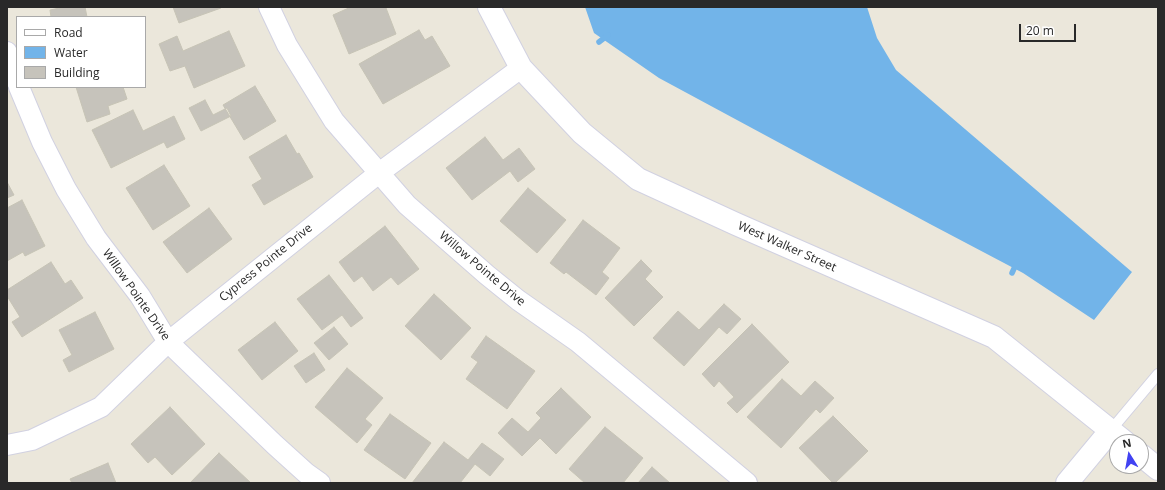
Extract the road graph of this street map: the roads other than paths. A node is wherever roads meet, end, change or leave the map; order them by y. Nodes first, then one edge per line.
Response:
1 (269, 7) edge
2 (489, 7) edge
3 (7, 52) edge
4 (521, 68) junction
5 (16, 79) edge
6 (19, 88) edge
7 (379, 173) junction
8 (168, 342) junction
9 (1158, 374) edge
10 (1115, 434) edge
11 (1119, 434) edge
12 (1109, 444) edge
13 (7, 445) edge
14 (1149, 462) edge
15 (1158, 469) edge
16 (320, 483) edge
17 (747, 483) edge
18 (1067, 483) edge

1 - 7 street, Willow Pointe Drive
2 - 4 street, West Walker Street
3 - 5 street
4 - 7 street, Cypress Pointe Drive
4 - 10 street, West Walker Street
6 - 8 street, Willow Pointe Drive
7 - 8 street, Cypress Pointe Drive
7 - 17 street, Willow Pointe Drive
8 - 13 street, Cypress Pointe Drive
8 - 16 street, Willow Pointe Drive
9 - 11 lane
12 - 18 street
14 - 15 street

